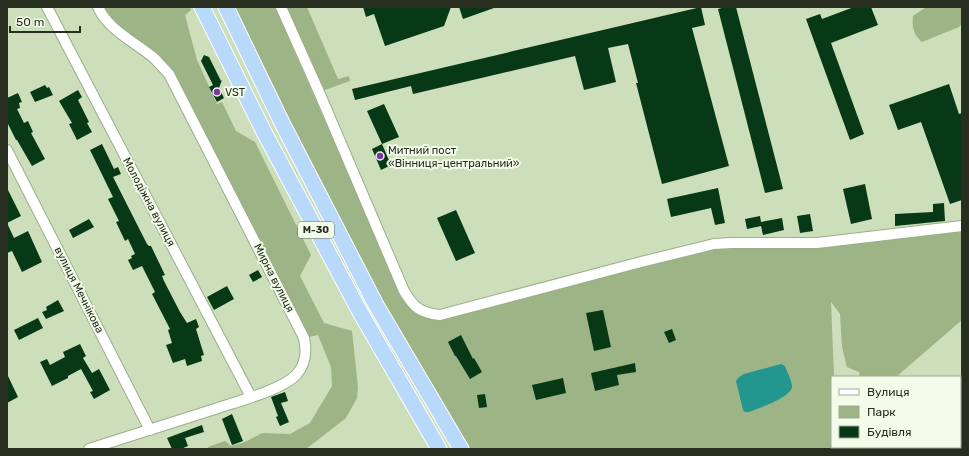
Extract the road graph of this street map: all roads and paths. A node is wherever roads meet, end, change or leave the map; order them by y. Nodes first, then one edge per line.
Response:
1 (47, 7) edge
2 (98, 7) edge
3 (202, 7) edge
4 (226, 7) edge
5 (281, 7) edge
6 (7, 150) edge
7 (962, 226) edge
8 (251, 397) junction
9 (150, 430) junction
10 (89, 449) edge
11 (439, 449) edge
12 (461, 449) edge

1 - 8 street, Молодіжна вулиця
2 - 8 street, Мирна вулиця
3 - 11 highway, М-30
4 - 12 highway, М-30
5 - 7 street
6 - 9 street, вулиця Мечнікова
8 - 9 street, Мирна вулиця
9 - 10 street, Мирна вулиця

